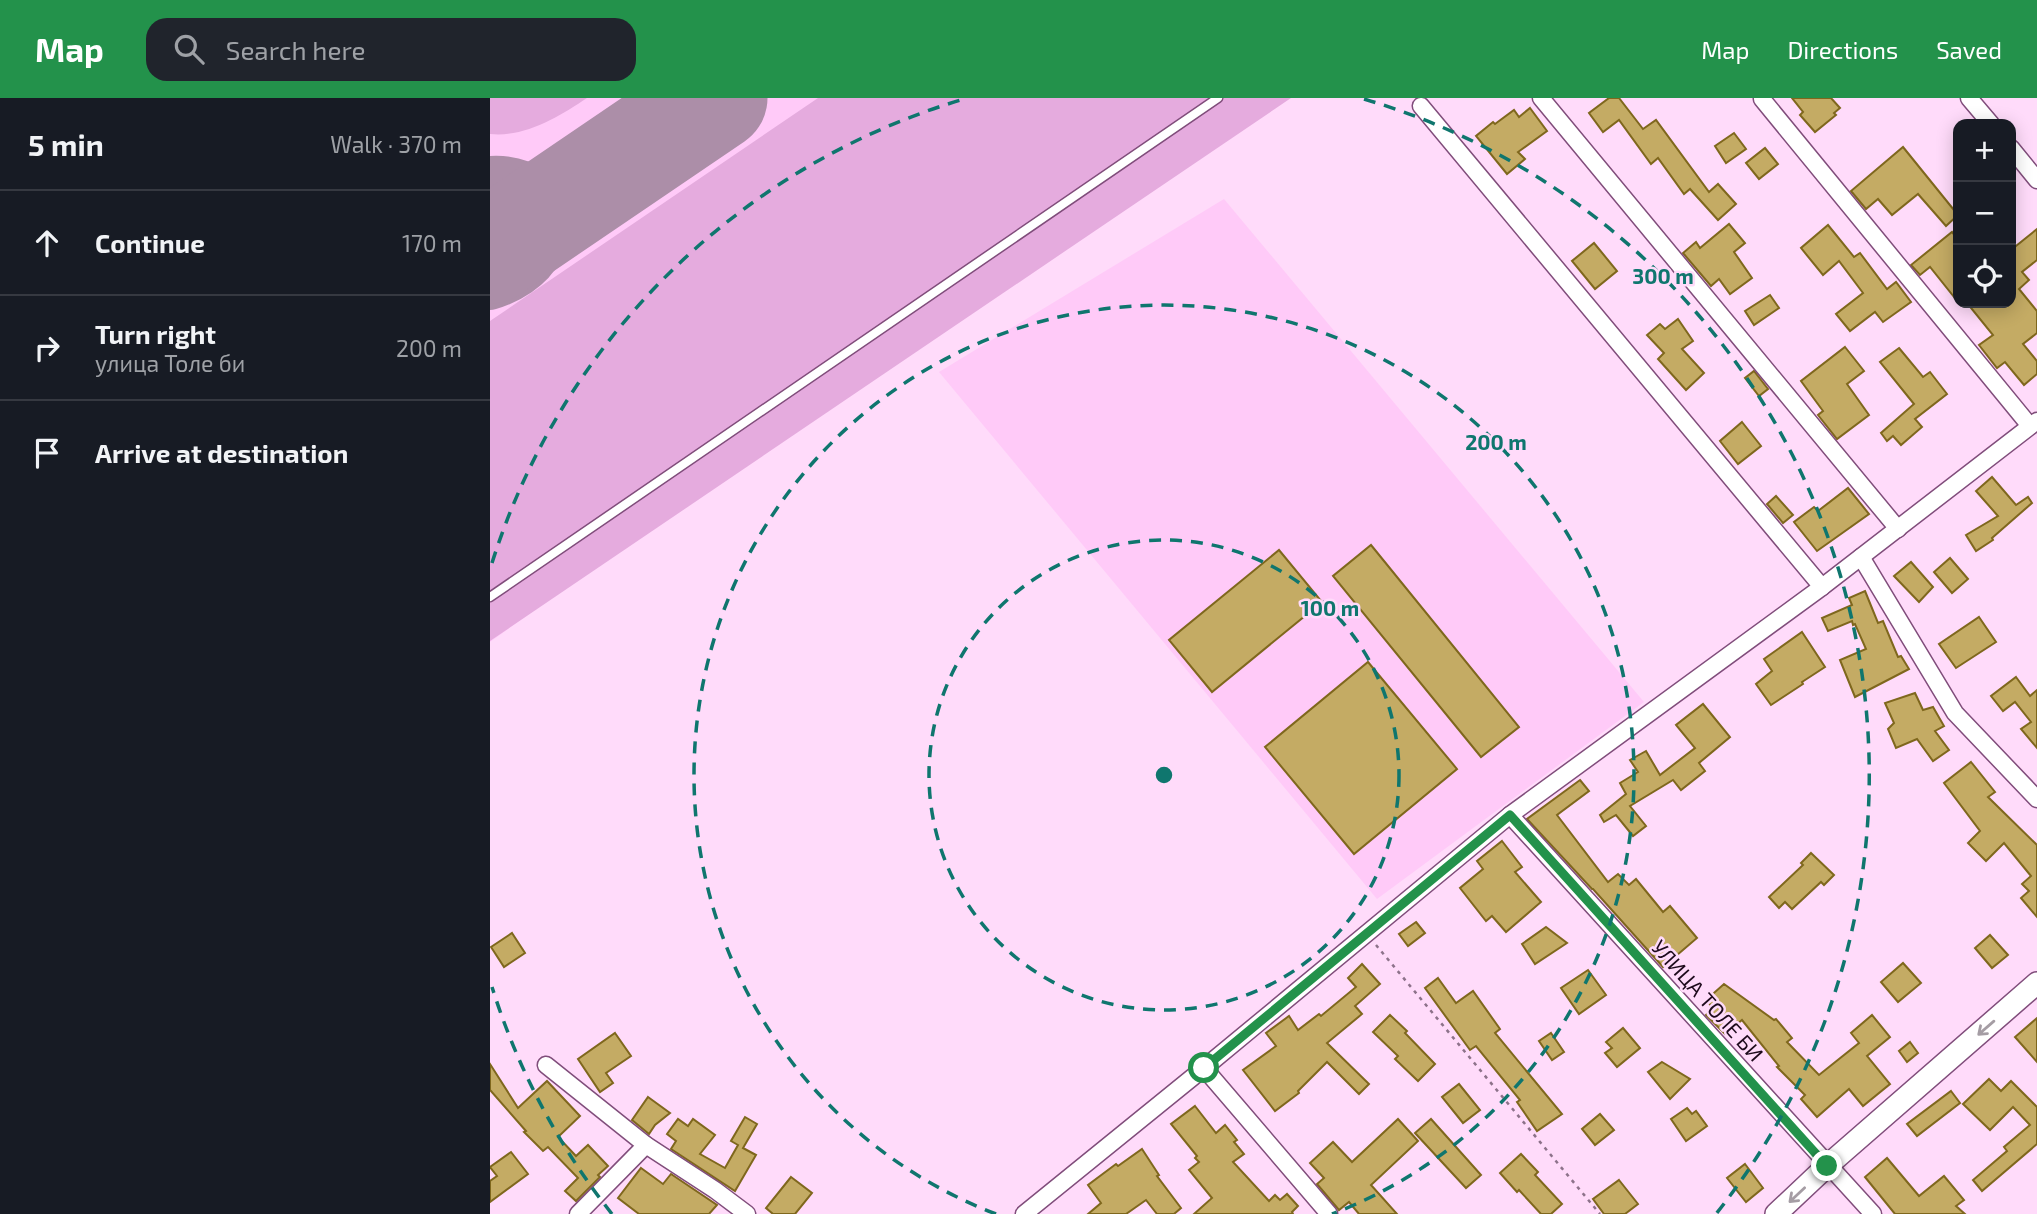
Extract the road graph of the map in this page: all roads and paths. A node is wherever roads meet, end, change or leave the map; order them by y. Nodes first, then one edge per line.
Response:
1 (1218, 98) edge
2 (1541, 98) edge
3 (1969, 98) edge
4 (1762, 99) edge
5 (1421, 106) dead end
6 (1987, 119) edge
7 (2016, 154) edge
8 (2037, 180) edge
9 (2034, 423) edge
10 (1898, 529) junction
11 (1861, 557) junction
12 (1822, 587) junction
13 (490, 597) edge
14 (2037, 799) edge
15 (1510, 815) junction
16 (1367, 934) junction
17 (2037, 983) edge
18 (546, 1065) dead end
19 (1204, 1068) junction
20 (646, 1145) junction
21 (1827, 1166) junction
22 (578, 1214) edge
23 (747, 1214) edge
24 (1024, 1214) edge
25 (1329, 1214) edge
26 (1600, 1214) edge
27 (1776, 1214) edge
28 (1873, 1214) edge

1 - 13 lane
2 - 10 street
3 - 6 street
4 - 9 street
5 - 12 street
7 - 8 street
9 - 10 street
10 - 11 street
11 - 12 street
11 - 14 street
12 - 15 street
15 - 16 street
15 - 21 street, УЛИЦА ТОЛЕ БИ
16 - 19 street
16 - 26 path
17 -> 21 street
18 - 20 street
19 - 24 street
19 - 25 street
20 - 22 street
20 - 23 street
21 -> 27 street
21 - 28 street, УЛИЦА ТОЛЕ БИ

